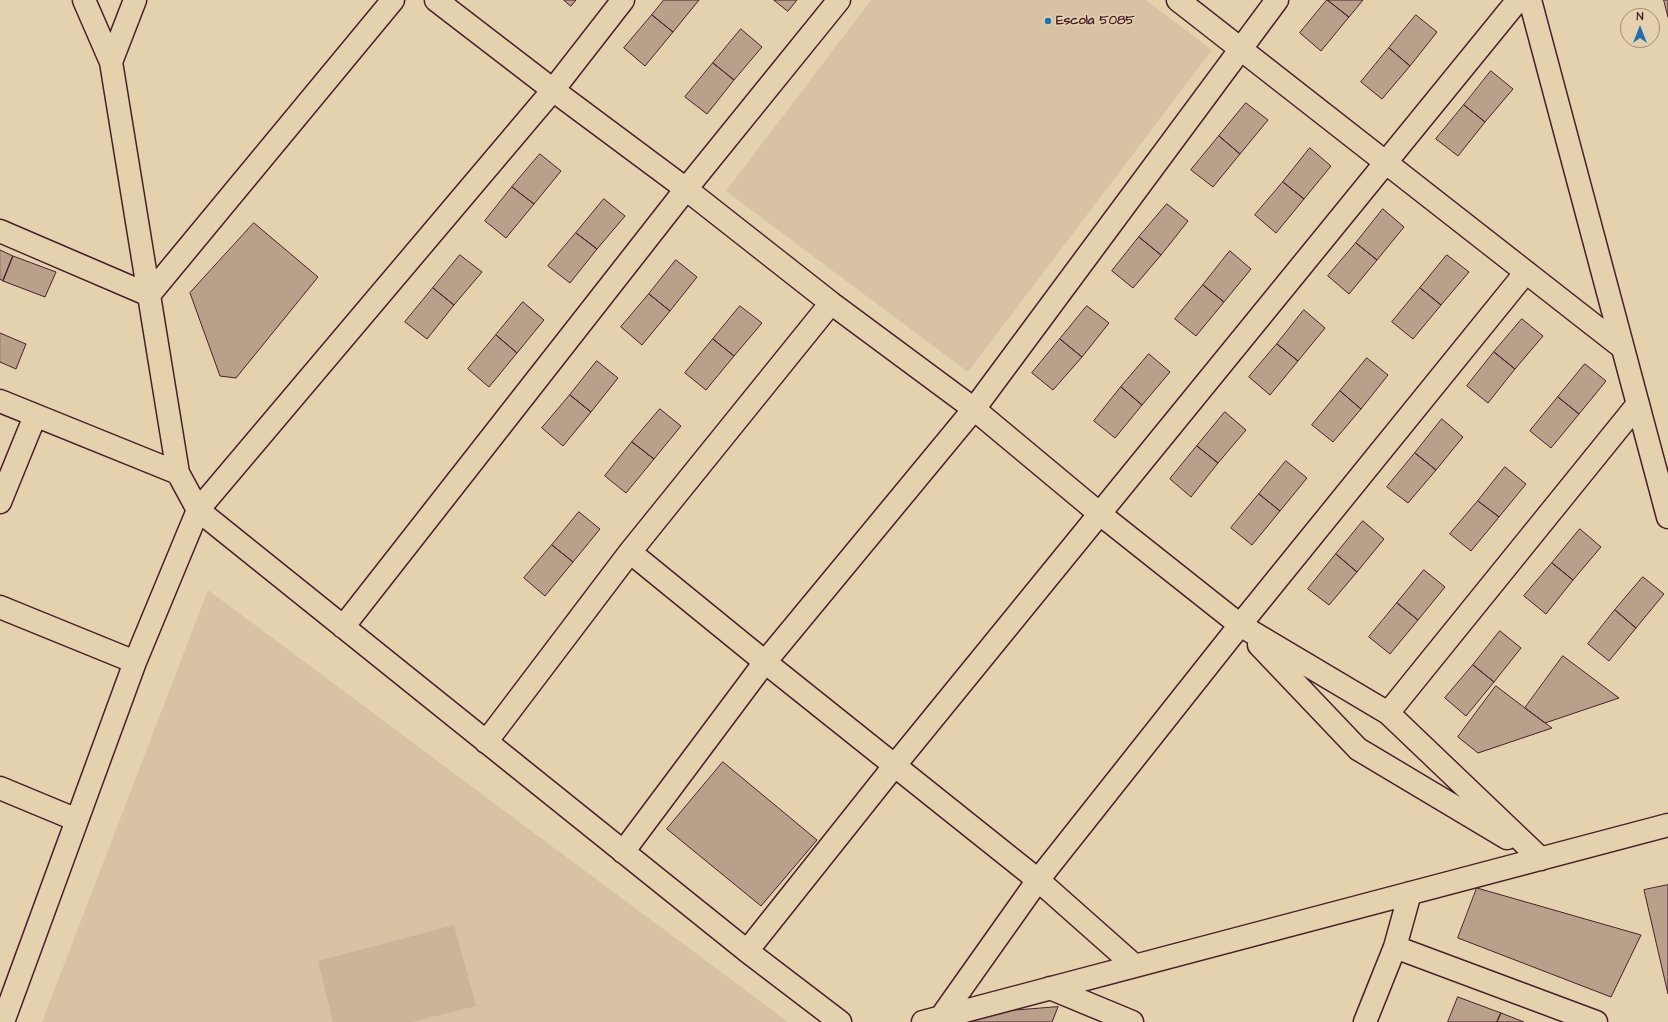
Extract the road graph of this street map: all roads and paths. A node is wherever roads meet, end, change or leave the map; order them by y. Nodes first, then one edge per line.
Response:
1 (84, 0) edge
2 (135, 0) edge
3 (392, 0) edge
4 (436, 0) edge
5 (623, 0) edge
6 (839, 0) edge
7 (1178, 0) edge
8 (1277, 0) edge
9 (1518, 0) edge
10 (1530, 0) edge
11 (1241, 49) junction
12 (111, 62) junction
13 (552, 90) junction
14 (1386, 163) junction
15 (686, 189) junction
16 (0, 231) edge
17 (1526, 272) junction
18 (149, 295) junction
19 (831, 303) junction
20 (1623, 348) junction
21 (0, 401) edge
22 (1638, 404) junction
23 (974, 409) junction
24 (35, 416) junction
25 (178, 473) junction
26 (0, 502) edge
27 (198, 510) junction
28 (1100, 514) junction
29 (1668, 517) edge
30 (630, 552) junction
31 (0, 607) edge
32 (1240, 625) junction
33 (344, 627) junction
34 (135, 662) junction
35 (765, 662) junction
36 (1388, 713) junction
37 (486, 742) junction
38 (895, 765) junction
39 (0, 788) edge
40 (77, 820) junction
41 (1668, 825) edge
42 (623, 852) junction
43 (1541, 858) junction
44 (1038, 880) junction
45 (1410, 893) junction
46 (1395, 947) junction
47 (747, 951) junction
48 (1135, 966) junction
49 (8, 982) edge
50 (1050, 988) junction
51 (932, 1020) edge
52 (3, 1022) edge
53 (840, 1022) edge
54 (1132, 1022) edge
55 (1365, 1022) edge
56 (1596, 1022) edge

1 - 12 street
2 - 12 street
3 - 18 street
4 - 13 street
5 - 13 street
6 - 15 street
7 - 11 street
8 - 11 street
9 - 14 street
10 - 20 street
11 - 14 street
11 - 23 street
12 - 18 street
13 - 15 street
13 - 27 street
14 - 17 street
14 - 28 street
15 - 19 street
15 - 33 street
16 - 18 street
17 - 20 street
17 - 32 street
18 - 25 street
19 - 23 street
19 - 30 street
20 - 22 street
21 - 24 street
22 - 29 street
22 - 36 street
23 - 28 street
23 - 35 street
24 - 25 street
24 - 26 street
25 - 27 street
27 - 33 street
27 - 34 street
28 - 32 street
28 - 38 street
30 - 35 street
30 - 37 street
31 - 34 street
32 - 36 street
32 - 43 street
32 - 44 street
33 - 37 street
34 - 40 street
35 - 38 street
35 - 42 street
36 - 43 street
37 - 42 street
38 - 44 street
38 - 47 street
39 - 40 street
40 - 49 street
41 - 43 street
42 - 47 street
43 - 45 street
44 - 48 street
44 - 51 street
45 - 46 street
45 - 48 street
46 - 55 street
46 - 56 street
47 - 53 street
48 - 50 street
49 - 52 street
50 - 51 street
50 - 54 street

